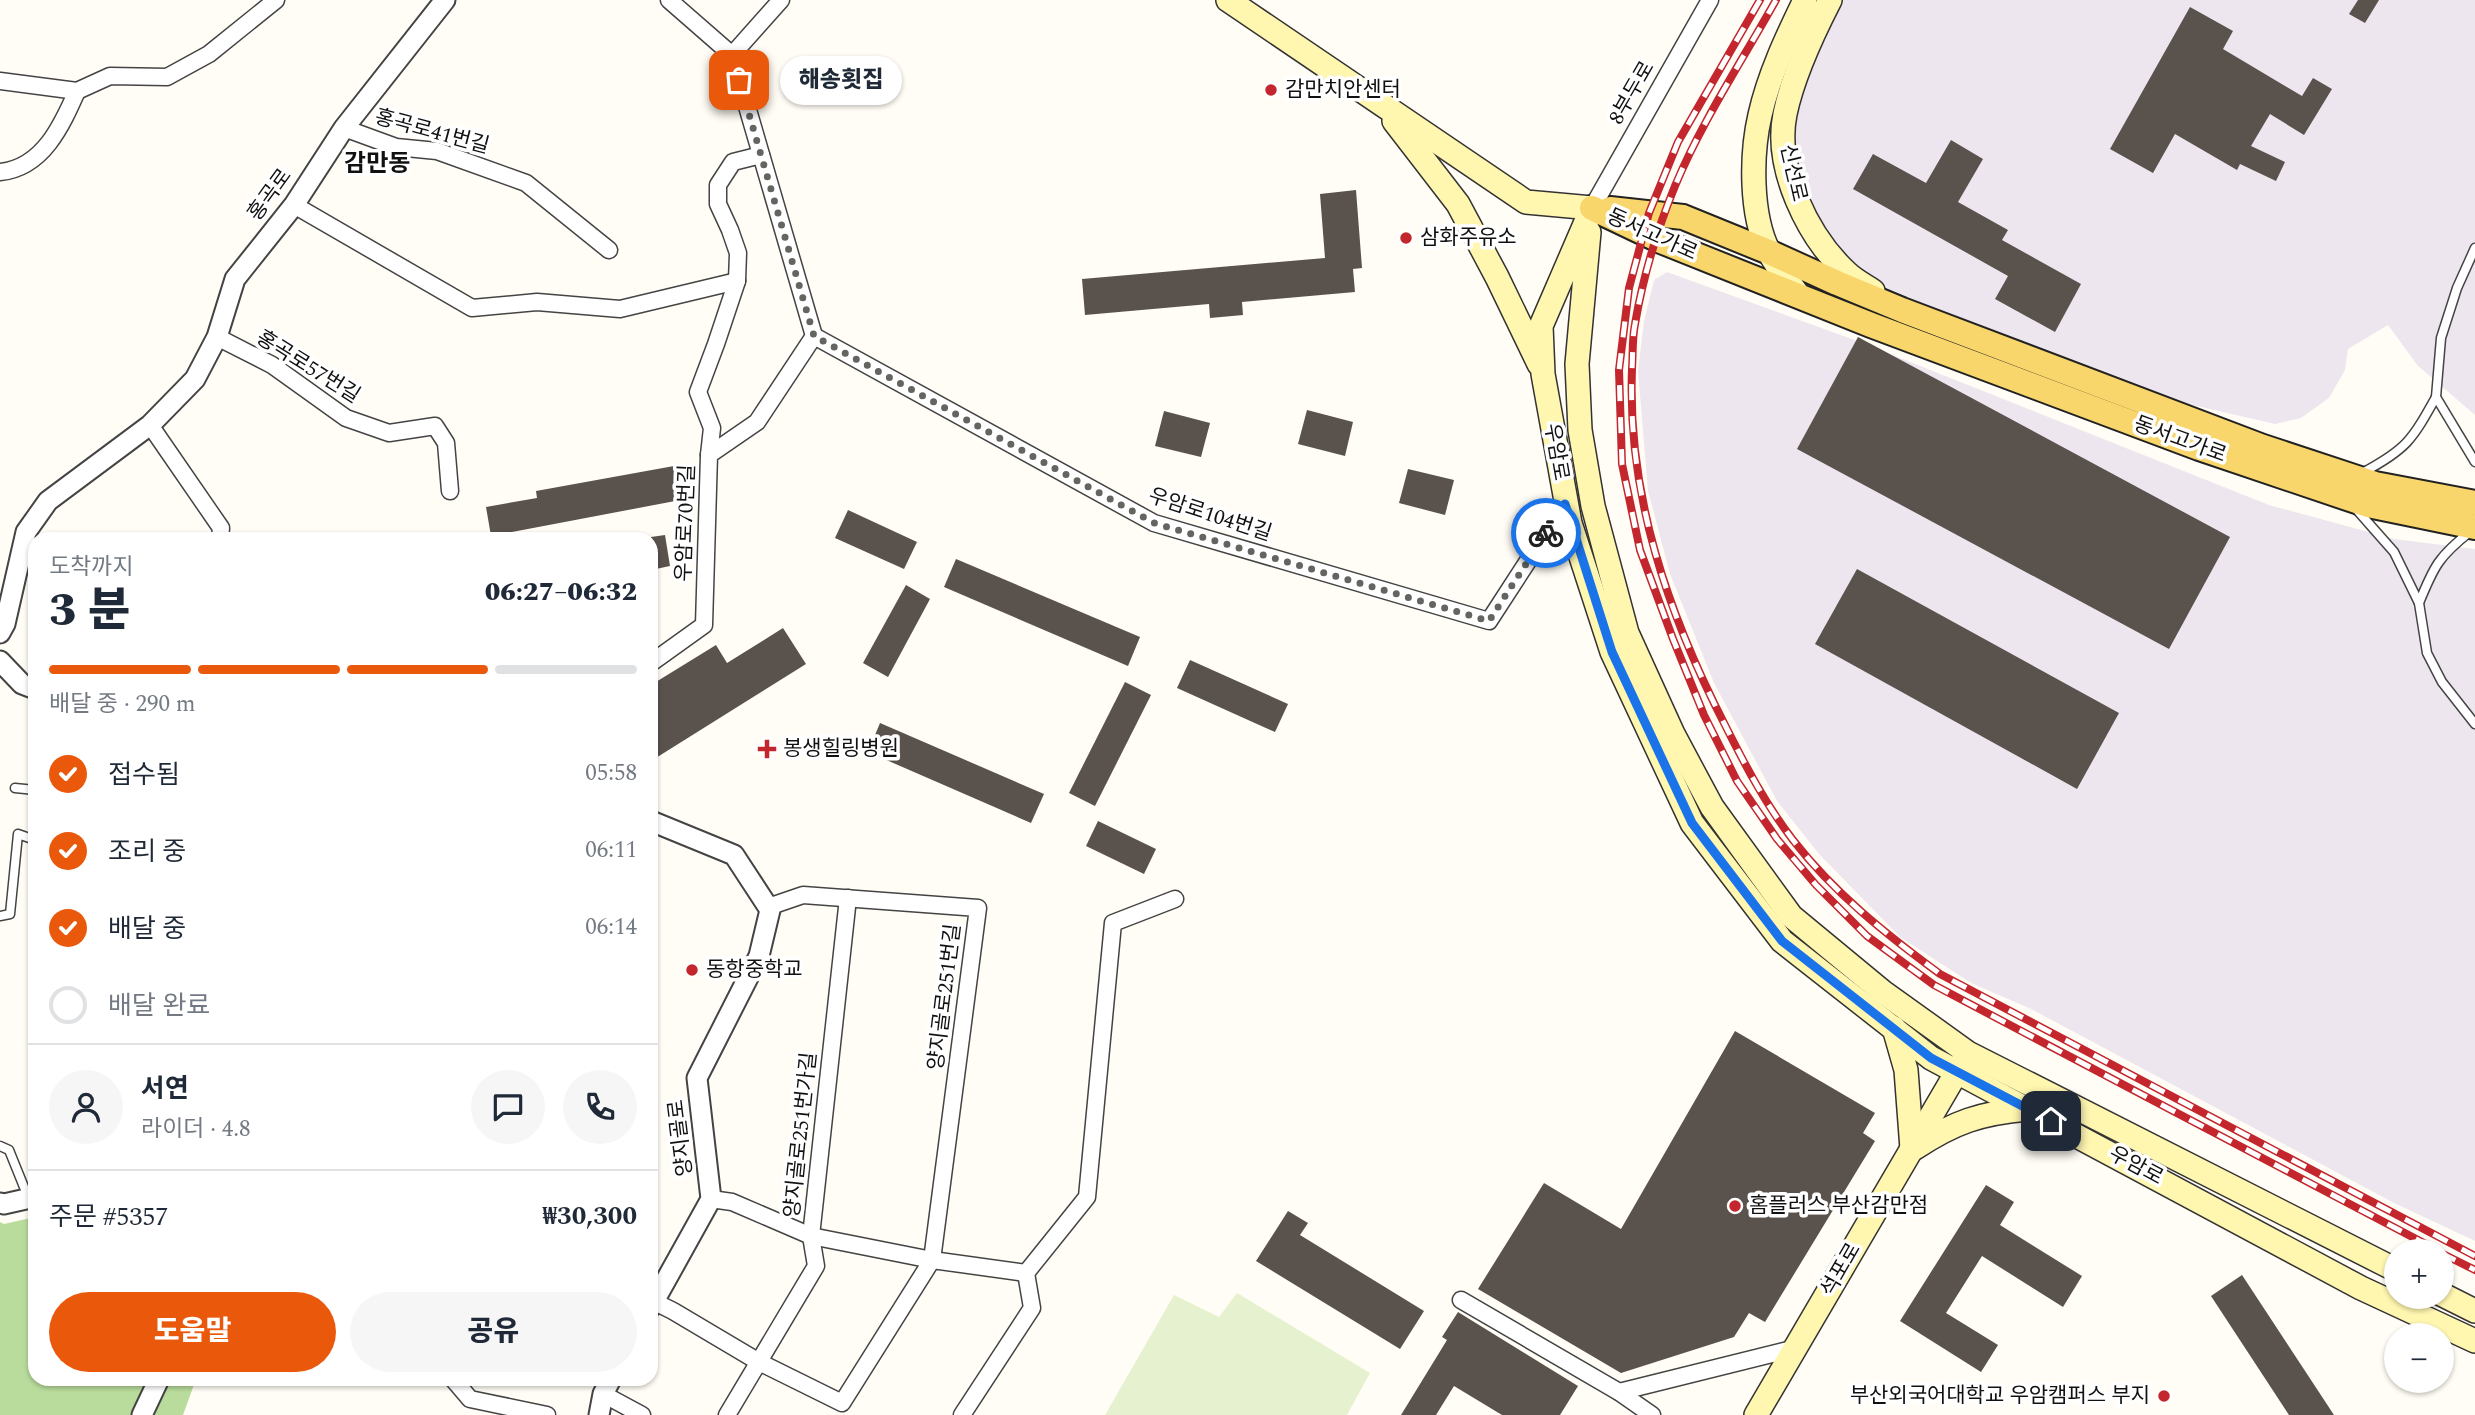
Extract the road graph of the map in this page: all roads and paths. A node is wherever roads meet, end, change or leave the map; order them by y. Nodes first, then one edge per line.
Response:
1 (276, 0) edge
2 (445, 0) edge
3 (669, 0) edge
4 (781, 0) edge
5 (1228, 0) edge
6 (1710, 0) edge
7 (1804, 0) edge
8 (1830, 0) edge
9 (732, 55) junction
10 (0, 80) edge
11 (77, 91) junction
12 (1381, 105) junction
13 (344, 128) junction
14 (761, 155) junction
15 (0, 172) edge
16 (293, 205) junction
17 (1592, 208) junction
18 (2475, 248) edge
19 (609, 250) dead end
20 (1769, 252) junction
21 (737, 281) junction
22 (1799, 296) junction
23 (1902, 310) junction
24 (814, 336) junction
25 (217, 337) junction
26 (1543, 374) junction
27 (2436, 397) junction
28 (150, 425) junction
29 (709, 455) junction
30 (2475, 462) edge
31 (2348, 486) junction
32 (450, 491) dead end
33 (2475, 503) edge
34 (1565, 504) junction
35 (2475, 527) edge
36 (221, 532) edge
37 (2419, 603) junction
38 (0, 633) edge
39 (658, 658) edge
40 (0, 661) edge
41 (28, 687) edge
42 (2475, 724) edge
43 (15, 788) dead end
44 (28, 789) edge
45 (658, 824) edge
46 (28, 838) edge
47 (848, 898) junction
48 (1175, 899) dead end
49 (768, 907) junction
50 (0, 916) edge
51 (1894, 1028) junction
52 (1963, 1062) junction
53 (2028, 1109) junction
54 (0, 1146) edge
55 (1912, 1150) junction
56 (28, 1189) edge
57 (28, 1198) edge
58 (711, 1199) junction
59 (0, 1203) edge
60 (811, 1236) junction
61 (932, 1260) junction
62 (2384, 1264) edge
63 (1026, 1273) junction
64 (658, 1292) edge
65 (1461, 1300) dead end
66 (2454, 1300) edge
67 (658, 1306) edge
68 (2475, 1311) edge
69 (2475, 1341) edge
70 (1796, 1349) junction
71 (759, 1362) junction
72 (156, 1386) edge
73 (459, 1386) edge
74 (607, 1387) edge
75 (1619, 1392) junction
76 (142, 1415) edge
77 (547, 1415) edge
78 (599, 1415) edge
79 (642, 1415) edge
80 (727, 1415) edge
81 (962, 1415) edge
82 (1652, 1415) edge
83 (1756, 1415) edge

1 - 11 street
2 - 13 street, 홍곡로
3 - 9 street
4 - 9 street
5 - 12 main road
6 - 17 street, 8부두로
7 - 20 main road, 신선로
8 - 23 main road, 신선로
9 - 14 street
10 - 11 street
11 - 15 street
12 - 17 main road
12 - 26 main road
13 - 16 street, 홍곡로
13 - 19 street, 홍곡로41번길
14 - 21 street
14 - 24 street
16 - 21 street
16 - 25 street, 홍곡로
17 - 20 main road, 동서고가로
17 - 22 main road, 동서고가로
17 - 26 main road, 우암로
17 - 52 main road, 우암로
18 - 27 lane
20 - 22 main road, 신선로
20 - 23 main road, 동서고가로
21 - 29 street
22 - 31 main road, 동서고가로
23 - 31 main road, 동서고가로
24 - 29 street, 우암로70번길
24 - 34 street, 우암로104번길
25 - 28 street, 홍곡로
25 - 32 street, 홍곡로57번길
26 - 34 main road, 우암로
27 - 30 lane
27 - 31 lane
28 - 36 street
28 - 38 street, 홍곡로
29 - 39 street, 우암로70번길
31 - 33 main road, 동서고가로
31 - 35 main road, 동서고가로
31 - 37 lane
34 - 51 main road, 우암로
35 - 37 lane
37 - 42 lane
40 - 41 street
43 - 44 lane
45 - 49 street
46 - 50 lane
47 - 49 street, 양지골로251번길
47 - 60 street, 양지골로251번가길
47 - 61 street, 양지골로251번길
48 - 63 street
49 - 58 street, 양지골로
51 - 52 main road, 우암로
51 - 55 main road
52 - 53 main road, 우암로
52 - 55 main road, 석포로
52 - 62 main road, 우암로
53 - 55 main road
53 - 69 main road, 우암로
54 - 56 lane
55 - 70 main road, 석포로
57 - 59 street
58 - 60 street
58 - 64 street, 양지골로
60 - 61 street
60 - 71 street, 양지골로251번가길
61 - 63 street
61 - 71 street, 양지골로251번길
63 - 81 street
65 - 75 street
66 - 68 main road
67 - 71 street
70 - 75 street
70 - 83 main road, 석포로
71 - 80 street, 양지골로251번가길
72 - 76 street
73 - 77 street
74 - 78 street
74 - 79 street
75 - 82 street

